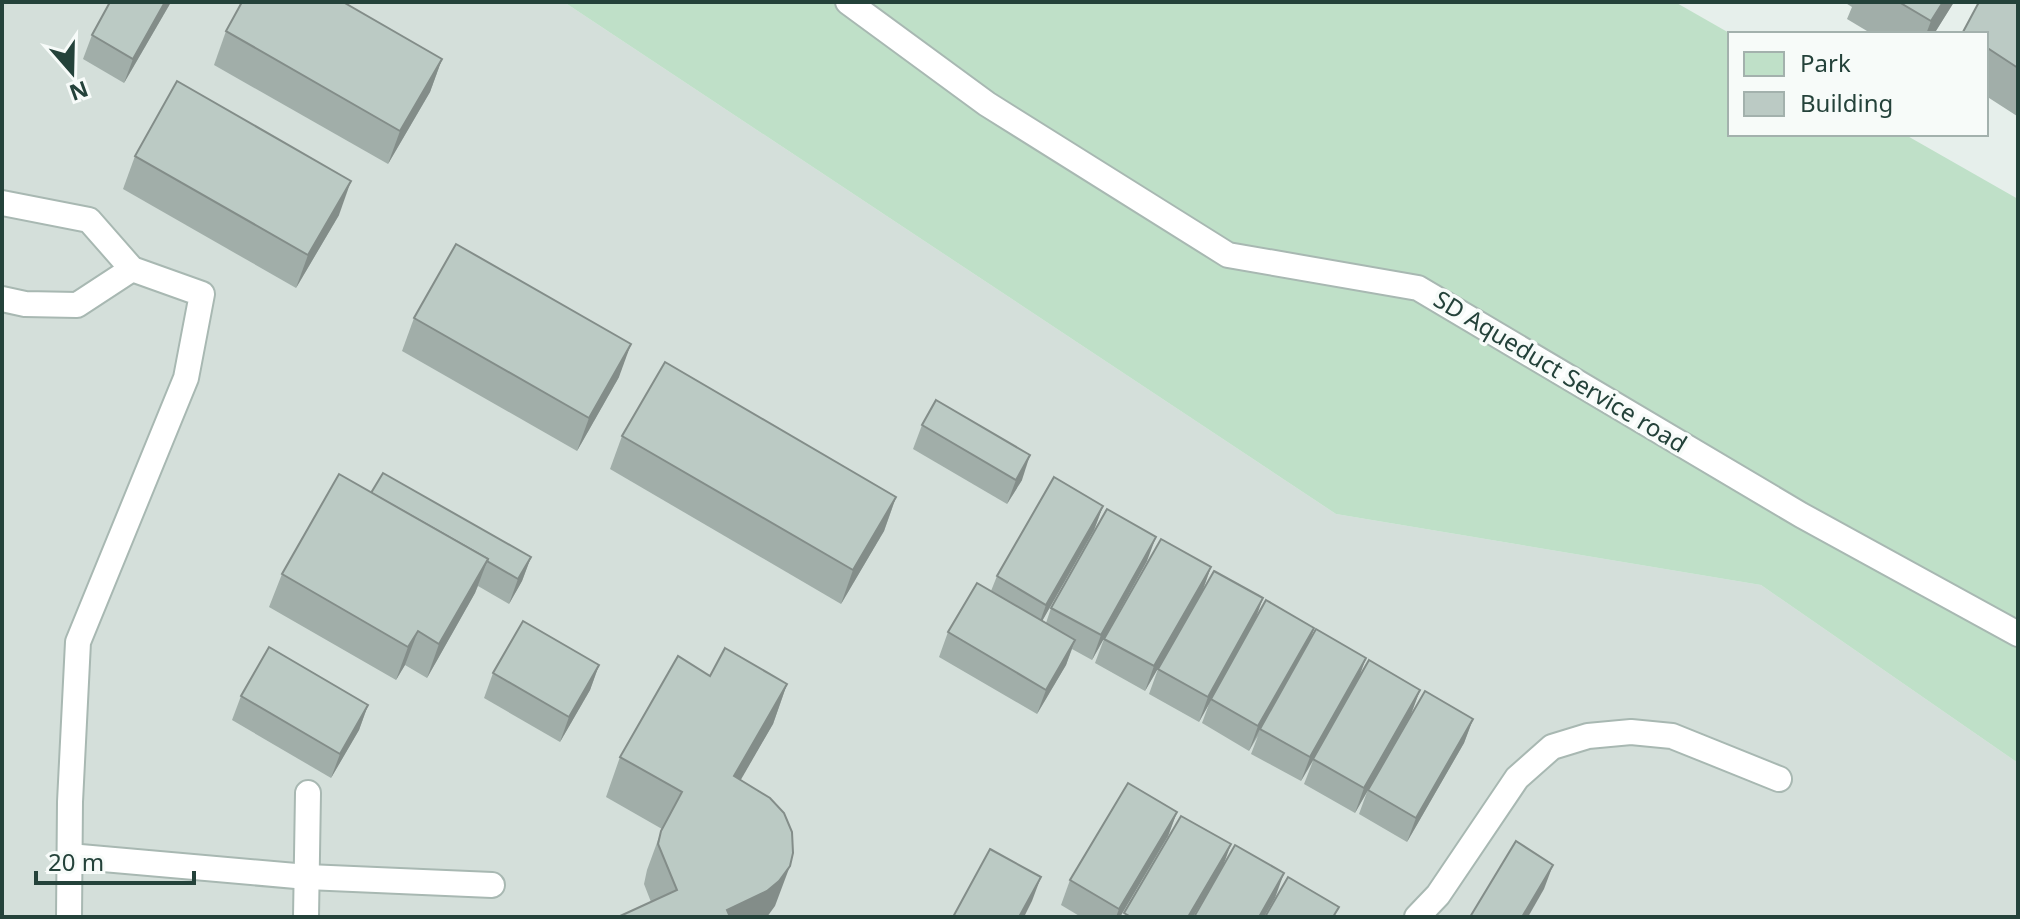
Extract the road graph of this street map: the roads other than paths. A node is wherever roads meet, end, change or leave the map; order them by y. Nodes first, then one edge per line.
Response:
1 (848, 2) edge
2 (2, 203) edge
3 (132, 269) junction
4 (2, 299) edge
5 (2018, 634) edge
6 (1779, 779) dead end
7 (308, 793) dead end
8 (69, 856) junction
9 (307, 877) junction
10 (492, 885) dead end
11 (69, 917) edge
12 (306, 917) edge
13 (1417, 917) edge

1 - 5 lane, SD Aqueduct Service road
2 - 3 lane
3 - 4 lane
3 - 8 lane
6 - 13 lane
7 - 9 lane
8 - 9 lane
8 - 11 lane
9 - 10 lane
9 - 12 lane

